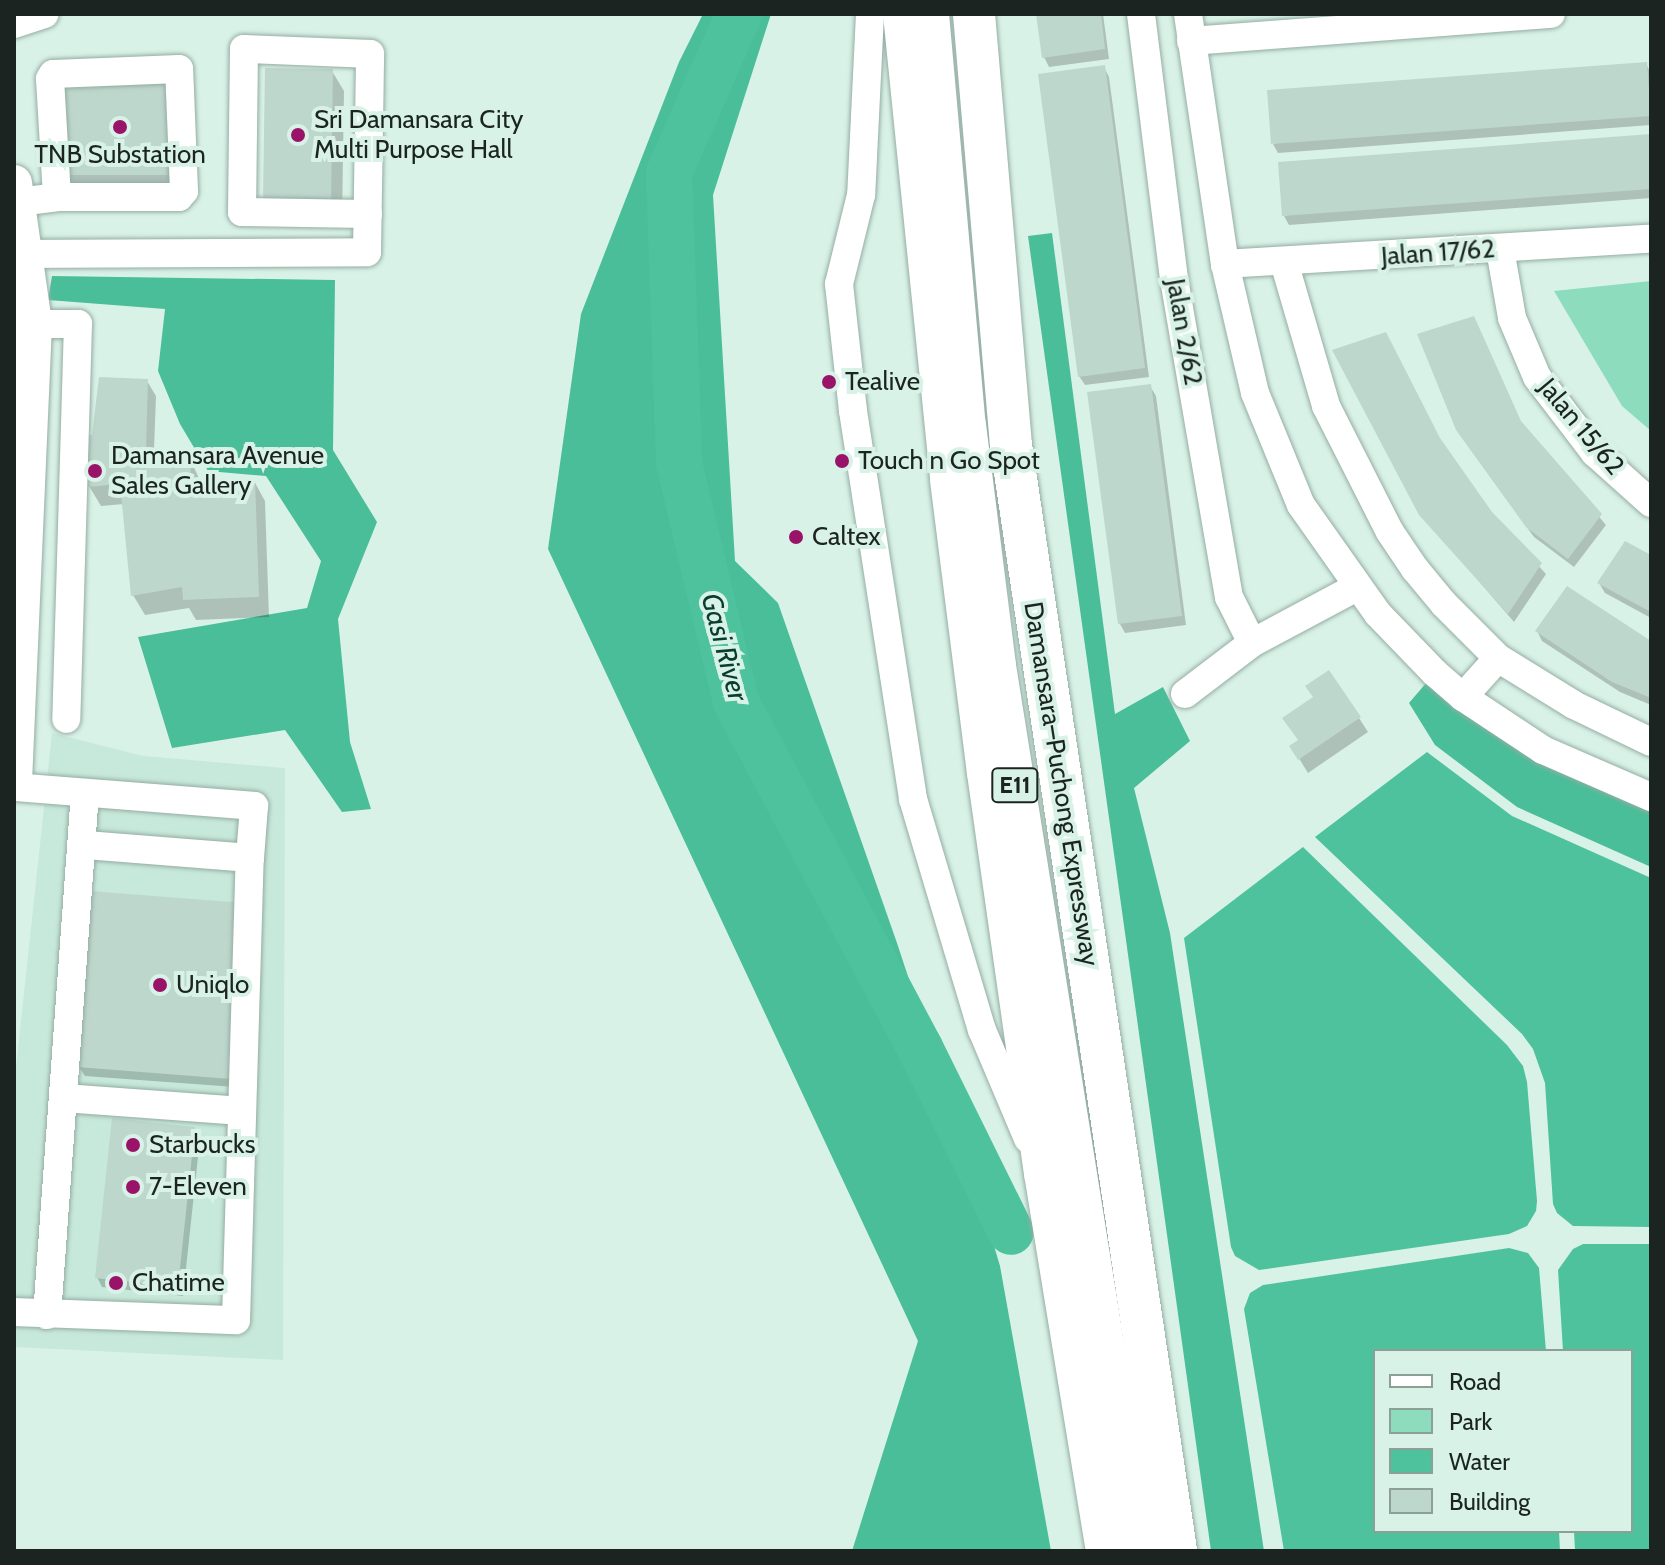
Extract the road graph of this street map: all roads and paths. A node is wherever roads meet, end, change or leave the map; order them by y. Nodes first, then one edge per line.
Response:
1 (44, 14) edge
2 (870, 14) edge
3 (901, 14) edge
4 (928, 14) edge
5 (974, 14) edge
6 (1141, 14) edge
7 (1551, 14) edge
8 (1488, 17) edge
9 (14, 24) edge
10 (1239, 26) edge
11 (1190, 28) edge
12 (16, 193) edge
13 (57, 197) junction
14 (368, 214) junction
15 (1651, 239) edge
16 (1500, 249) junction
17 (24, 254) junction
18 (1284, 262) junction
19 (1225, 264) junction
20 (34, 324) junction
21 (1651, 503) edge
22 (1357, 587) junction
23 (1252, 643) junction
24 (1498, 658) junction
25 (1185, 694) dead end
26 (1463, 697) junction
27 (66, 719) dead end
28 (15, 724) edge
29 (1651, 742) edge
30 (14, 775) edge
31 (14, 787) edge
32 (85, 793) junction
33 (1651, 797) edge
34 (83, 845) junction
35 (250, 858) junction
36 (64, 1098) junction
37 (242, 1111) junction
38 (1042, 1173) junction
39 (14, 1312) edge
40 (47, 1315) junction
41 (1104, 1551) edge
42 (1136, 1551) edge
43 (1176, 1551) edge

1 - 9 street
2 - 38 street
3 - 38 main road
4 - 42 highway, E11
5 - 43 highway, Damansara–Puchong Expressway / E11
6 - 23 street, Jalan 2/62
7 - 8 street
8 - 10 street
10 - 11 street
11 - 19 street, Jalan 2/62
12 - 13 street
12 - 17 main road
13 - 13 street
14 - 14 street
14 - 17 street
15 - 16 street, Jalan 17/62
16 - 18 street, Jalan 17/62
16 - 21 street, Jalan 15/62
17 - 20 main road
18 - 19 street, Jalan 17/62
18 - 24 street
19 - 22 street, Jalan 2/62
20 - 27 street
20 - 28 main road
22 - 23 street
22 - 26 street, Jalan 2/62
23 - 25 street
24 - 26 street
24 - 29 street
26 - 33 street, Jalan 2/62
28 - 30 main road
31 - 32 street
32 - 34 street
32 - 35 street
34 - 35 street
34 - 36 street
35 - 37 street
36 - 37 street
36 - 40 street
37 - 40 street
38 - 41 main road
39 - 40 street

